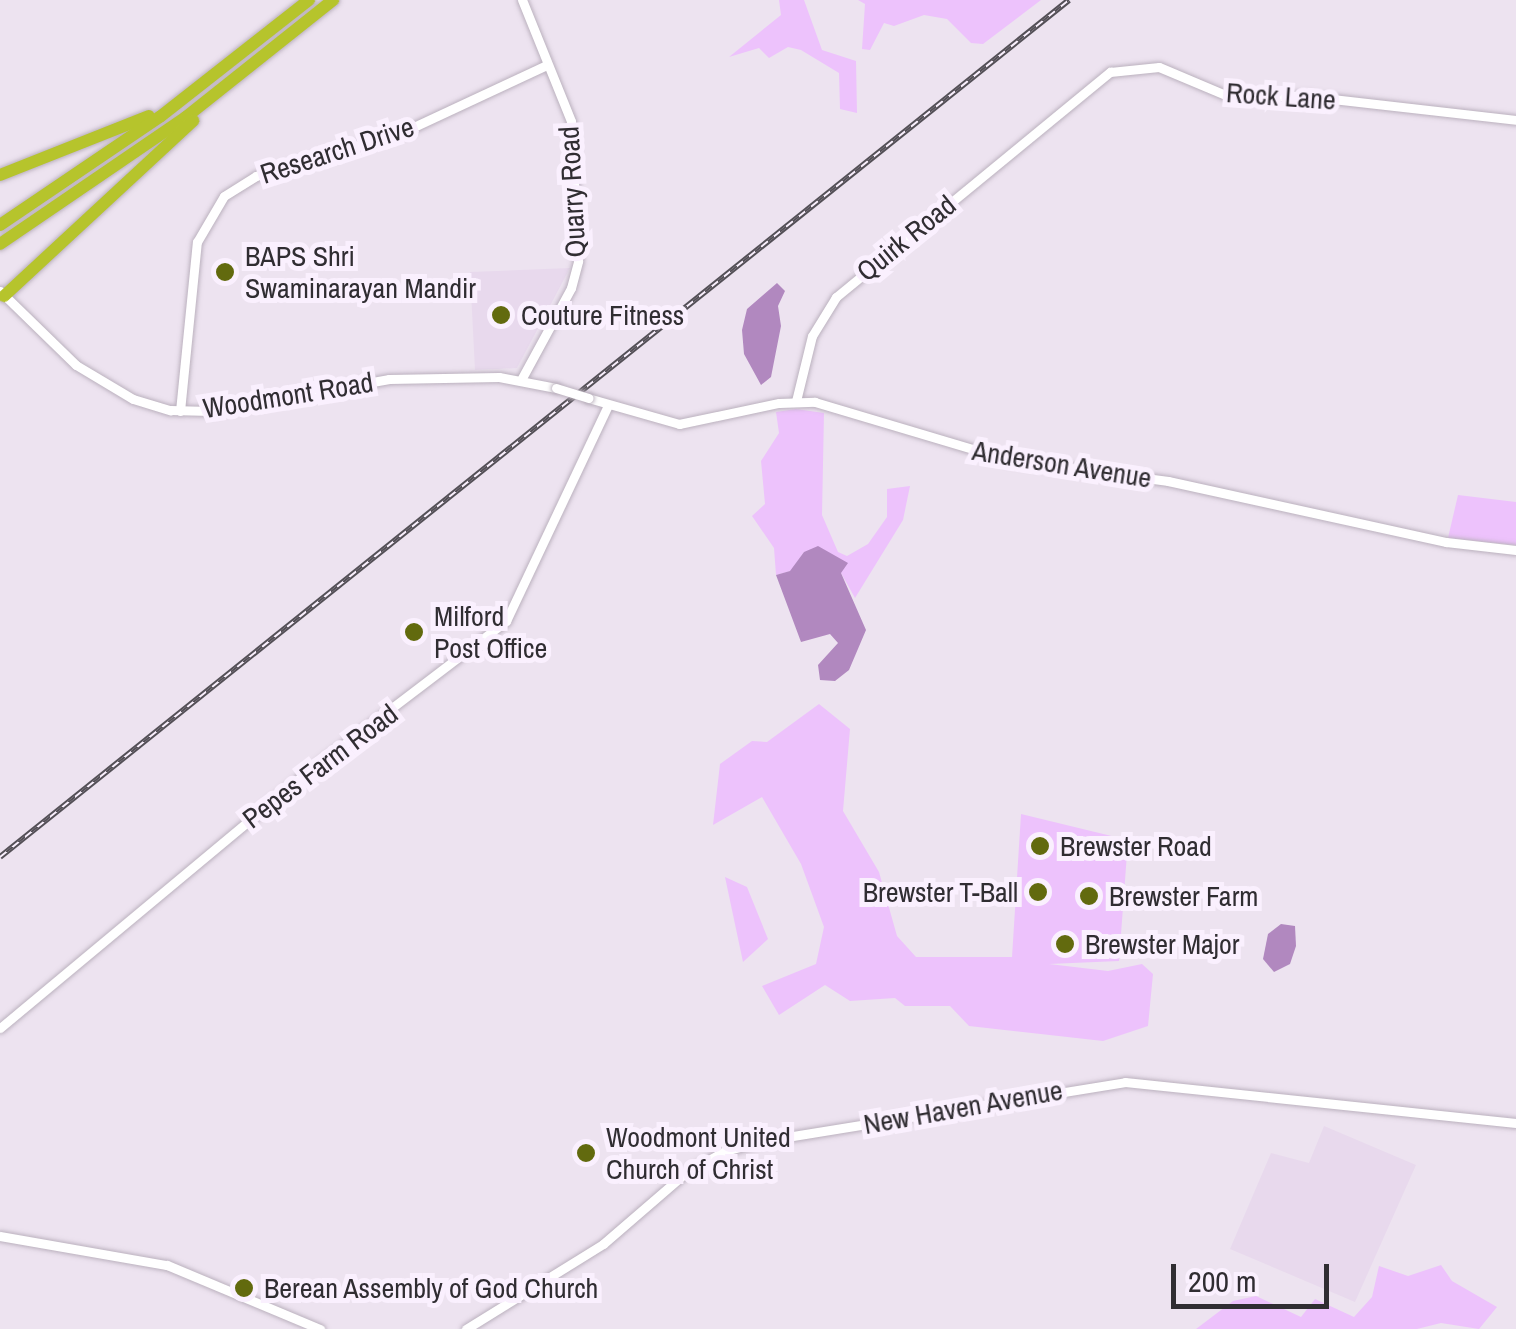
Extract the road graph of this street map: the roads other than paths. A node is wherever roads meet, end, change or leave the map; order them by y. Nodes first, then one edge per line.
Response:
1 (309, 0) edge
2 (333, 0) edge
3 (522, 0) edge
4 (266, 35) junction
5 (547, 64) junction
6 (247, 70) junction
7 (1063, 106) joint
8 (1516, 120) edge
9 (0, 175) edge
10 (0, 225) edge
11 (0, 244) edge
12 (1, 296) edge
13 (522, 378) junction
14 (556, 388) joint
15 (796, 401) junction
16 (608, 405) junction
17 (180, 411) junction
18 (1516, 550) edge
19 (0, 1028) edge
20 (1516, 1123) edge
21 (0, 1236) edge
22 (320, 1329) edge
23 (466, 1329) edge

1 - 4 highway
2 - 6 highway
3 - 5 main road, Quarry Road
4 - 9 highway
4 - 10 highway
5 - 13 main road, Quarry Road
5 - 17 main road, Research Drive
6 - 11 highway
6 - 12 highway
7 - 8 main road, Rock Lane
7 - 15 main road, Quirk Road
12 - 17 main road, Woodmont Road
13 - 14 main road, Woodmont Road
13 - 17 main road, Woodmont Road
14 - 16 main road, Anderson Avenue, bridge
15 - 16 main road, Anderson Avenue
15 - 18 main road, Anderson Avenue
16 - 19 main road, Pepes Farm Road
20 - 23 main road, New Haven Avenue
21 - 22 main road

